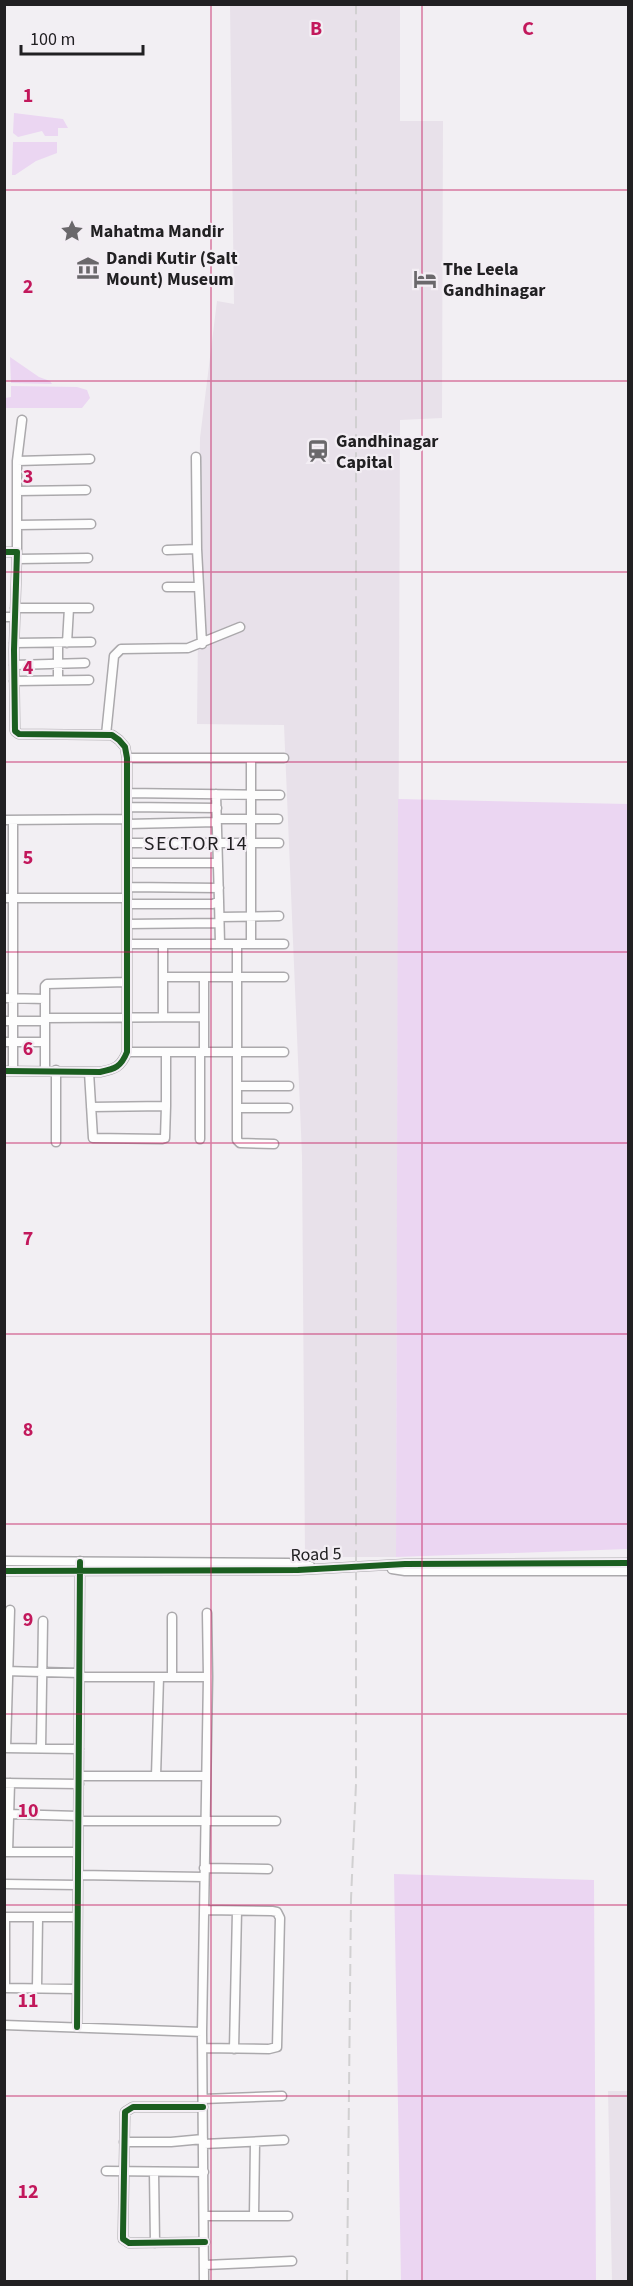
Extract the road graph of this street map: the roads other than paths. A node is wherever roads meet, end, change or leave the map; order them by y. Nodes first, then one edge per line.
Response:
1 (22, 420) dead end
2 (196, 457) dead end
3 (90, 459) dead end
4 (17, 461) junction
5 (17, 490) junction
6 (86, 490) dead end
7 (91, 524) dead end
8 (17, 525) junction
9 (197, 549) junction
10 (166, 550) dead end
11 (4, 552) edge
12 (17, 556) junction
13 (88, 558) dead end
14 (167, 587) dead end
15 (199, 587) junction
16 (69, 608) junction
17 (89, 608) dead end
18 (15, 612) junction
19 (4, 617) edge
20 (240, 627) dead end
21 (91, 642) dead end
22 (63, 643) junction
23 (202, 644) junction
24 (11, 648) edge
25 (85, 663) dead end
26 (14, 664) junction
27 (58, 664) junction
28 (58, 680) junction
29 (89, 680) dead end
30 (14, 681) junction
31 (9, 701) edge
32 (106, 735) junction
33 (127, 758) junction
34 (251, 758) junction
35 (284, 758) dead end
36 (127, 793) junction
37 (216, 794) junction
38 (251, 794) junction
39 (280, 795) dead end
40 (127, 807) junction
41 (217, 808) junction
42 (278, 819) dead end
43 (9, 820) edge
44 (217, 820) junction
45 (252, 820) junction
46 (127, 822) junction
47 (218, 842) junction
48 (127, 843) junction
49 (279, 843) dead end
50 (251, 844) junction
51 (127, 863) junction
52 (218, 863) junction
53 (127, 887) junction
54 (219, 888) junction
55 (9, 898) edge
56 (127, 901) junction
57 (219, 901) junction
58 (250, 916) junction
59 (279, 916) dead end
60 (220, 920) junction
61 (127, 924) junction
62 (9, 927) edge
63 (127, 944) junction
64 (163, 944) junction
65 (220, 944) junction
66 (237, 944) junction
67 (251, 944) junction
68 (284, 944) dead end
69 (8, 951) edge
70 (8, 973) edge
71 (163, 977) junction
72 (204, 977) junction
73 (237, 977) junction
74 (284, 977) dead end
75 (127, 982) junction
76 (8, 998) edge
77 (45, 999) junction
78 (163, 1017) junction
79 (204, 1017) junction
80 (127, 1018) junction
81 (45, 1020) junction
82 (8, 1021) edge
83 (9, 1042) edge
84 (45, 1042) junction
85 (127, 1052) junction
86 (166, 1052) junction
87 (202, 1052) junction
88 (237, 1052) junction
89 (284, 1052) dead end
90 (45, 1070) junction
91 (56, 1070) junction
92 (9, 1071) edge
93 (89, 1072) junction
94 (237, 1086) junction
95 (289, 1086) dead end
96 (166, 1106) junction
97 (92, 1107) junction
98 (237, 1108) junction
99 (288, 1108) dead end
100 (200, 1139) dead end
101 (56, 1142) dead end
102 (274, 1144) dead end
103 (4, 1561) edge
104 (628, 1563) edge
105 (80, 1566) junction
106 (384, 1567) junction
107 (4, 1570) edge
108 (628, 1571) edge
109 (10, 1610) dead end
110 (207, 1614) dead end
111 (172, 1617) dead end
112 (43, 1621) dead end
113 (6, 1671) edge
114 (43, 1672) junction
115 (80, 1675) junction
116 (159, 1677) junction
117 (172, 1677) junction
118 (208, 1677) junction
119 (5, 1748) edge
120 (41, 1749) junction
121 (79, 1749) junction
122 (156, 1776) junction
123 (206, 1776) junction
124 (79, 1780) junction
125 (7, 1783) edge
126 (9, 1814) junction
127 (78, 1818) junction
128 (205, 1821) junction
129 (276, 1821) dead end
130 (6, 1852) edge
131 (78, 1852) junction
132 (268, 1869) dead end
133 (204, 1872) junction
134 (78, 1875) junction
135 (4, 1884) edge
136 (78, 1885) junction
137 (204, 1910) junction
138 (237, 1911) junction
139 (5, 1917) edge
140 (78, 1917) junction
141 (38, 1918) junction
142 (37, 1987) junction
143 (77, 1989) junction
144 (4, 2025) edge
145 (77, 2027) junction
146 (202, 2032) junction
147 (203, 2048) junction
148 (234, 2049) junction
149 (282, 2096) dead end
150 (203, 2103) junction
151 (284, 2140) dead end
152 (124, 2142) junction
153 (204, 2142) junction
154 (255, 2142) junction
155 (106, 2171) dead end
156 (123, 2171) junction
157 (154, 2172) junction
158 (204, 2172) junction
159 (205, 2216) junction
160 (254, 2216) junction
161 (288, 2216) dead end
162 (205, 2242) junction
163 (155, 2243) junction
164 (292, 2261) dead end
165 (205, 2265) junction
166 (204, 2282) edge

1 - 4 street
2 - 9 street
3 - 4 street
4 - 5 street
5 - 6 street
5 - 8 street
7 - 8 street
8 - 12 street
9 - 10 street
9 - 15 street
11 - 12 street
12 - 13 street
12 - 18 street
14 - 15 street
15 - 23 street
16 - 17 street
16 - 18 street
16 - 22 street
18 - 19 street
18 - 24 street
20 - 23 street
21 - 22 street
22 - 24 street
22 - 27 street
23 - 32 street
24 - 26 street
25 - 27 street
26 - 27 street
26 - 30 street
27 - 28 street
28 - 29 street
28 - 30 street
30 - 31 street
31 - 32 street
32 - 33 street
33 - 34 street
33 - 36 street
34 - 35 street
34 - 38 street
36 - 37 street
36 - 40 street
37 - 38 street
37 - 41 street
38 - 39 street
38 - 45 street
40 - 41 street
40 - 46 street
41 - 44 street
42 - 45 street
43 - 46 street
43 - 55 street
44 - 45 street
44 - 46 street
44 - 47 street
45 - 50 street
46 - 48 street
47 - 48 street
47 - 50 street
47 - 52 street
48 - 51 street
49 - 50 street
50 - 58 street
51 - 52 street
51 - 53 street
52 - 54 street
53 - 54 street
53 - 56 street
54 - 57 street
55 - 56 street
55 - 62 street
56 - 57 street
56 - 61 street
57 - 60 street
58 - 59 street
58 - 60 street
58 - 67 street
60 - 61 street
60 - 65 street
61 - 63 street
62 - 69 street
63 - 64 street
63 - 75 street
64 - 65 street
64 - 71 street
65 - 66 street
66 - 67 street
66 - 73 street
67 - 68 street
69 - 70 street
70 - 76 street
71 - 72 street
71 - 78 street
72 - 73 street
72 - 79 street
73 - 74 street
73 - 88 street
75 - 77 street
75 - 80 street
76 - 77 street
76 - 82 street
77 - 81 street
78 - 79 street
78 - 80 street
79 - 87 street
80 - 81 street
80 - 85 street
81 - 82 street
81 - 84 street
82 - 83 street
83 - 84 street
83 - 92 street
84 - 90 street
85 - 86 street
85 - 93 street
86 - 87 street
86 - 96 street
87 - 88 street
87 - 100 street
88 - 89 street
88 - 94 street
90 - 91 street
90 - 92 street
91 - 93 street
91 - 101 street
93 - 97 street
94 - 95 street
94 - 98 street
96 - 97 street
96 - 97 street
98 - 99 street
98 - 102 street
103 - 105 street, Road 5
104 - 106 street, Road 5
105 - 106 street, Road 5
105 - 107 street, Road 5
105 - 115 street
106 - 108 street, Road 5
109 - 113 street
110 - 118 street
111 - 117 street
112 - 114 street
113 - 114 street
113 - 119 street
114 - 115 street
114 - 120 street
115 - 116 street
115 - 121 street
116 - 117 street
116 - 122 street
117 - 118 street
118 - 123 street
119 - 120 street
120 - 121 street
121 - 124 street
122 - 123 street
122 - 124 street
123 - 128 street
124 - 125 street
124 - 127 street
125 - 126 street
126 - 127 street
126 - 130 street
127 - 128 street
127 - 131 street
128 - 129 street
128 - 133 street
130 - 131 street
131 - 134 street
132 - 133 street
133 - 134 street
133 - 137 street
134 - 136 street
135 - 136 street
136 - 140 street
137 - 138 street
137 - 146 street
138 - 148 street
138 - 148 street
139 - 141 street
139 - 142 street
140 - 141 street
140 - 143 street
141 - 142 street
142 - 143 street
143 - 145 street
144 - 145 street
145 - 146 street
146 - 147 street
147 - 148 street
147 - 150 street
149 - 150 street
150 - 152 street
150 - 153 street
151 - 154 street
152 - 153 street
152 - 156 street
153 - 154 street
153 - 158 street
154 - 160 street
155 - 156 street
156 - 157 street
156 - 163 street
157 - 158 street
157 - 163 street
158 - 159 street
159 - 160 street
159 - 162 street
160 - 161 street
162 - 163 street
162 - 165 street
164 - 165 street
165 - 166 street

